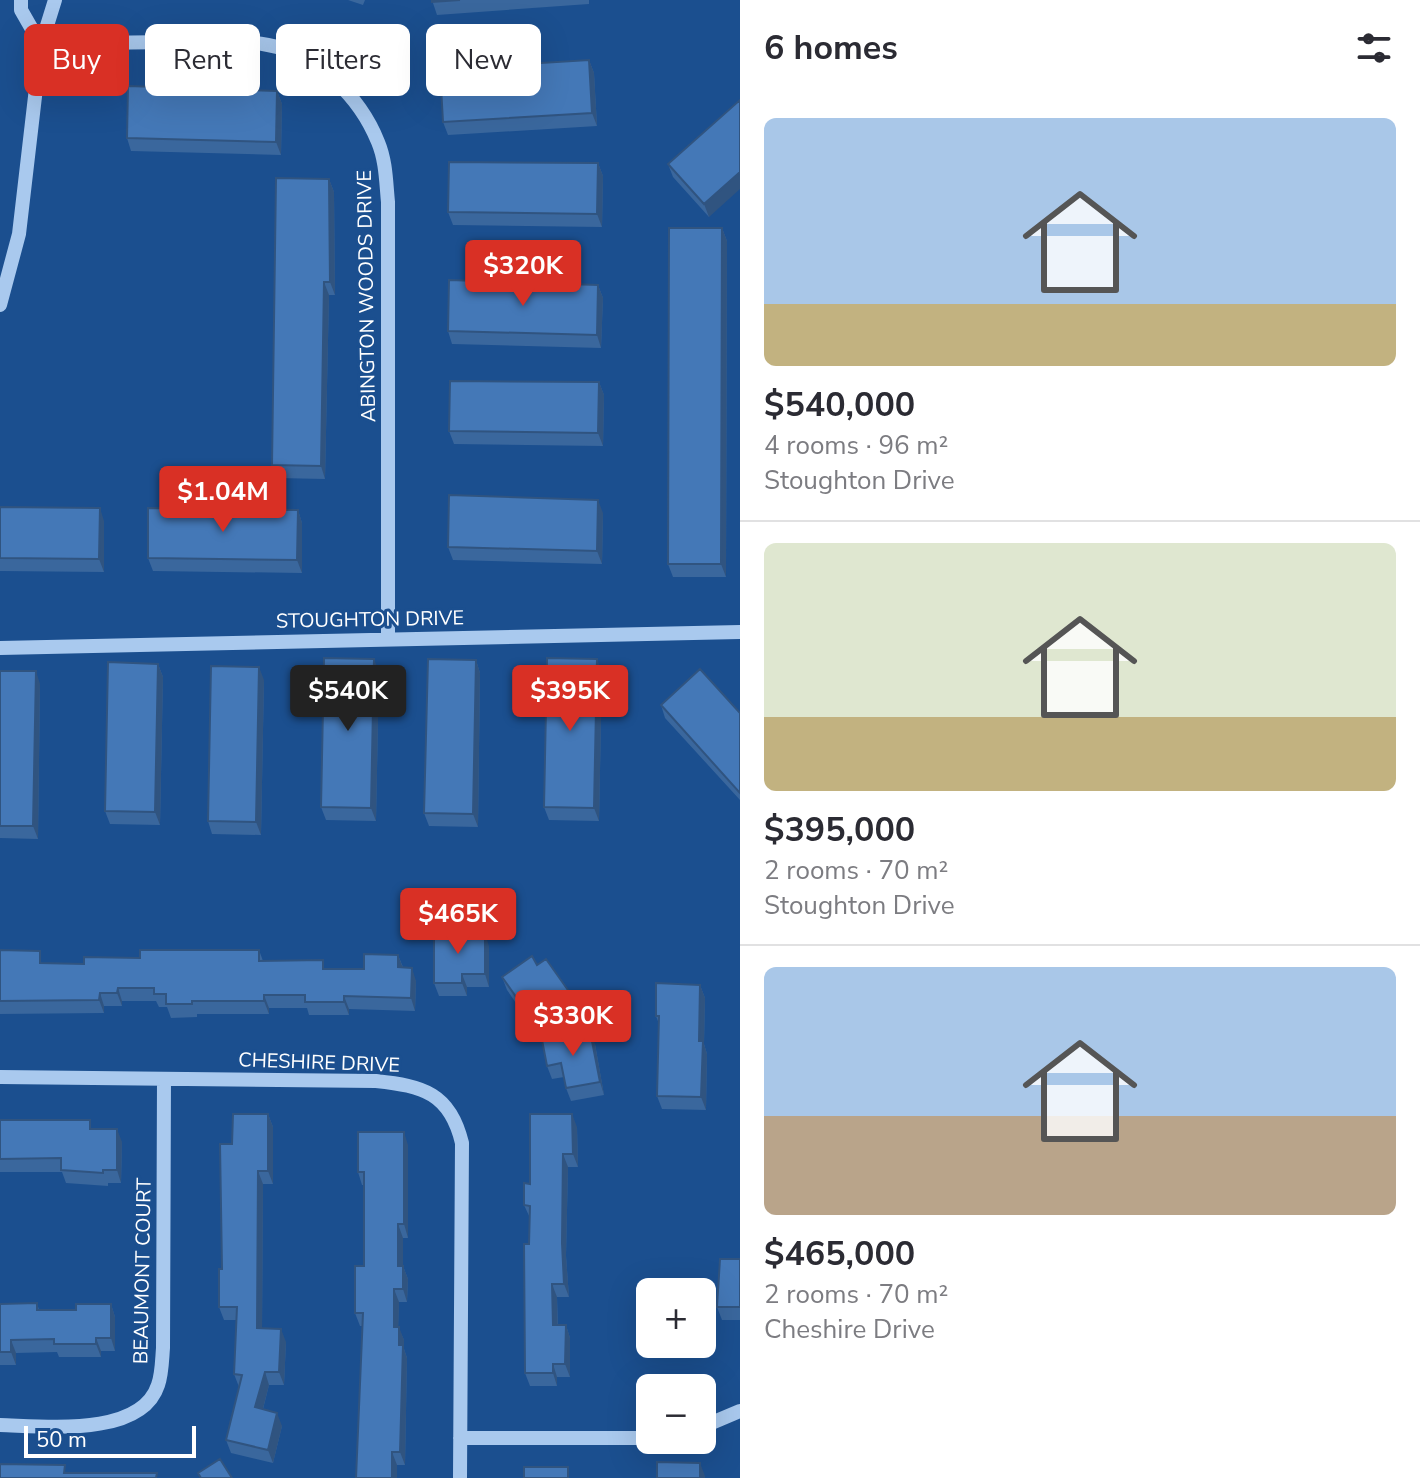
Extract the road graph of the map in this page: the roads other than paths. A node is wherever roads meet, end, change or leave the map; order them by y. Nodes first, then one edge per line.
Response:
1 (21, 0) edge
2 (55, 0) edge
3 (29, 24) edge
4 (48, 24) edge
5 (129, 43) edge
6 (35, 96) edge
7 (0, 305) edge
8 (740, 632) edge
9 (388, 638) junction
10 (0, 648) edge
11 (0, 1077) edge
12 (164, 1079) junction
13 (740, 1411) edge
14 (716, 1421) edge
15 (0, 1425) edge
16 (460, 1438) junction
17 (636, 1438) edge
18 (460, 1478) edge

1 - 3 street
2 - 4 street
5 - 9 street, ABINGTON WOODS DRIVE
6 - 7 street
8 - 9 street, STOUGHTON DRIVE
9 - 10 street, STOUGHTON DRIVE
11 - 12 street, CHESHIRE DRIVE
12 - 15 street, BEAUMONT COURT
12 - 16 street, CHESHIRE DRIVE
13 - 14 street
16 - 17 street
16 - 18 street, CHESHIRE DRIVE

